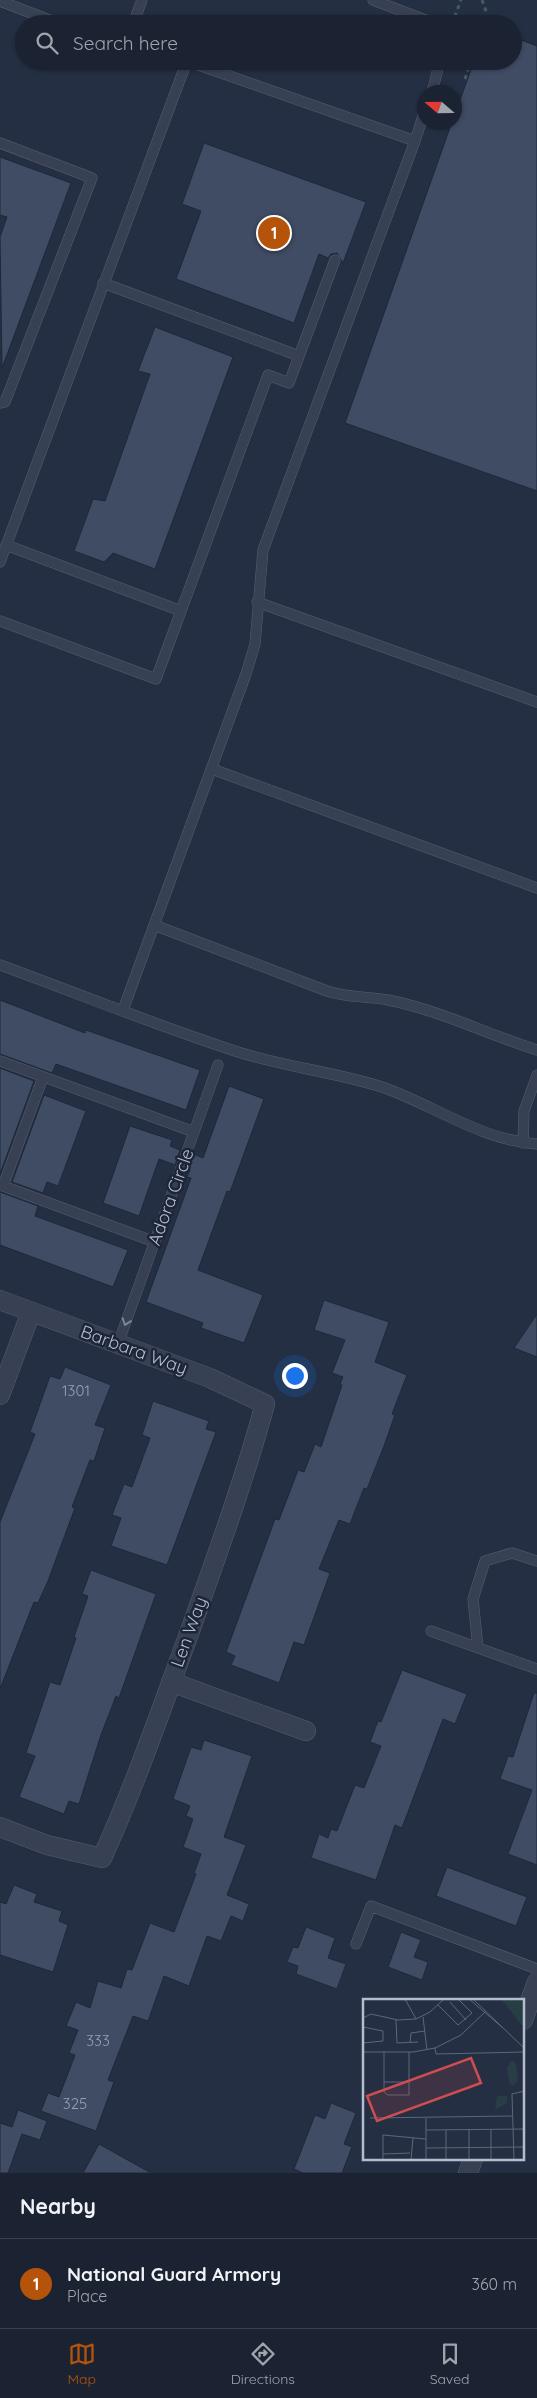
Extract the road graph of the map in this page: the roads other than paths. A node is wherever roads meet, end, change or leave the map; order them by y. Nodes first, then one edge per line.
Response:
1 (142, 0) edge
2 (373, 0) edge
3 (0, 1) edge
4 (37, 15) edge
5 (136, 15) edge
6 (412, 15) edge
7 (184, 70) edge
8 (213, 70) edge
9 (438, 70) edge
10 (434, 85) edge
11 (419, 130) edge
12 (415, 141) junction
13 (0, 143) edge
14 (334, 260) dead end
15 (103, 283) junction
16 (299, 356) junction
17 (0, 403) edge
18 (6, 545) junction
19 (0, 562) edge
20 (257, 602) junction
21 (182, 611) junction
22 (0, 621) edge
23 (537, 702) edge
24 (212, 769) junction
25 (537, 888) edge
26 (154, 925) junction
27 (0, 965) edge
28 (128, 1011) junction
29 (537, 1050) edge
30 (0, 1061) edge
31 (218, 1066) dead end
32 (537, 1076) edge
33 (43, 1077) junction
34 (194, 1132) junction
35 (522, 1143) junction
36 (537, 1144) edge
37 (1, 1185) edge
38 (155, 1242) junction
39 (0, 1300) edge
40 (30, 1312) junction
41 (118, 1344) junction
42 (0, 1395) edge
43 (266, 1404) joint
44 (537, 1561) edge
45 (431, 1631) dead end
46 (478, 1648) junction
47 (537, 1669) edge
48 (171, 1682) junction
49 (306, 1731) dead end
50 (0, 1827) edge
51 (356, 1944) dead end
52 (537, 1969) edge
53 (537, 1982) edge
54 (524, 2017) edge
55 (473, 2160) edge
56 (468, 2173) edge

1 - 5 lane
2 - 6 lane
3 - 4 lane
7 - 15 lane
8 - 12 lane
9 - 10 lane
11 - 12 lane
12 - 20 lane
13 - 17 lane
14 - 16 lane
15 - 16 lane
15 - 18 lane
16 - 21 lane
18 - 19 lane
18 - 21 lane
20 - 23 lane
20 - 24 lane
21 - 22 lane
24 - 25 lane
24 - 26 lane
26 - 28 lane
26 - 29 lane
27 - 28 lane
28 - 35 lane
30 - 33 lane, Adora Circle
31 - 34 lane
32 - 35 lane
33 - 34 lane, Adora Circle
33 - 37 lane
34 - 38 lane, Adora Circle
35 - 36 lane
37 - 38 lane
38 -> 41 lane, Adora Circle
39 - 40 street, Barbara Way
40 - 41 street, Barbara Way
40 - 42 street
41 - 43 street, Barbara Way
43 - 48 street, Len Way
44 - 46 lane
45 - 46 lane
46 - 47 lane
48 - 49 street
48 - 50 street, Len Way
51 - 52 lane
53 - 54 street
55 - 56 street

